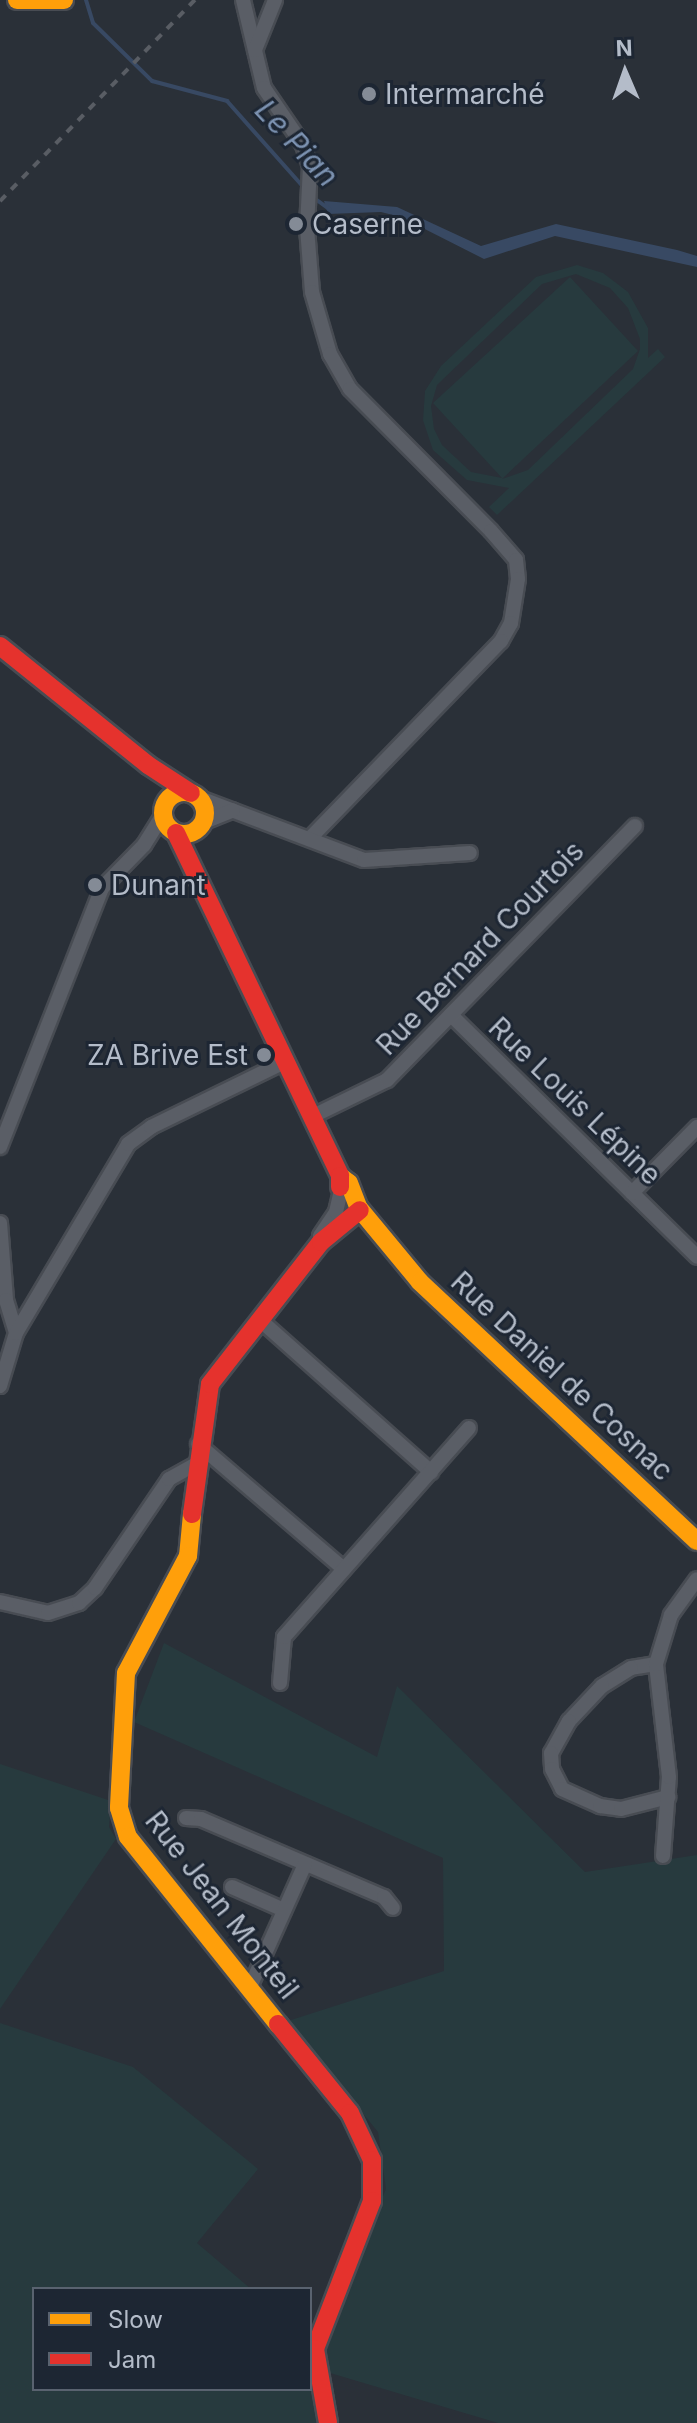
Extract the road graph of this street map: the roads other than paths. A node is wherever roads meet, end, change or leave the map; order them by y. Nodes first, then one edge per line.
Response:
1 (17, 0) edge
2 (64, 0) edge
3 (275, 0) edge
4 (244, 1) edge
5 (254, 51) junction
6 (0, 646) edge
7 (0, 654) edge
8 (28, 670) junction
9 (148, 765) junction
10 (194, 795) junction
11 (237, 809) junction
12 (169, 822) junction
13 (202, 825) junction
14 (635, 826) dead end
15 (310, 838) junction
16 (470, 853) dead end
17 (191, 857) junction
18 (451, 1015) junction
19 (284, 1062) junction
20 (311, 1117) junction
21 (697, 1127) edge
22 (0, 1147) edge
23 (341, 1183) junction
24 (632, 1193) junction
25 (356, 1214) junction
26 (0, 1223) edge
27 (321, 1242) junction
28 (697, 1257) edge
29 (260, 1320) junction
30 (16, 1333) junction
31 (0, 1386) edge
32 (469, 1428) dead end
33 (198, 1453) junction
34 (431, 1472) junction
35 (696, 1537) edge
36 (344, 1569) junction
37 (697, 1581) edge
38 (0, 1602) edge
39 (656, 1664) junction
40 (280, 1683) dead end
41 (668, 1797) junction
42 (186, 1818) dead end
43 (663, 1856) dead end
44 (305, 1864) junction
45 (232, 1887) dead end
46 (393, 1908) dead end
47 (284, 1910) junction
48 (250, 1987) junction
49 (328, 2423) edge

1 - 2 street
3 - 5 street
4 - 5 street
5 - 15 street
6 - 8 street
7 - 8 street
8 - 9 street
9 - 10 street
9 - 12 street, Rue Daniel de Cosnac
10 - 11 street
10 - 12 street
10 - 13 street
11 - 13 street
11 - 15 street
12 - 13 street
12 - 17 street, Rue Daniel de Cosnac
12 - 22 street
13 - 17 street
14 - 18 street, Rue Bernard Courtois
15 - 16 street
17 - 19 street, Rue Daniel de Cosnac
18 - 20 street, Rue Bernard Courtois
18 - 24 street, Rue Louis Lépine
19 - 20 street, Rue Daniel de Cosnac
19 - 30 street
20 - 23 street, Rue Daniel de Cosnac
21 - 24 street
23 - 25 street, Rue Daniel de Cosnac
23 - 27 street, Rue Jean Monteil
24 - 28 street, Rue Louis Lépine
25 - 27 street, Rue Jean Monteil
25 - 35 street, Rue Daniel de Cosnac
26 - 30 street
27 - 29 street, Rue Jean Monteil
29 - 33 street, Rue Jean Monteil
29 - 34 street
30 - 31 street
32 - 34 street
33 - 36 street
33 - 38 street
33 - 48 street, Rue Jean Monteil
34 - 36 street
36 - 40 street
37 - 39 street
39 - 41 street
39 - 41 street
41 - 43 street
42 - 44 street
44 - 46 street
44 - 47 street
45 - 47 street
47 - 48 street
48 - 49 street, Rue Jean Monteil

